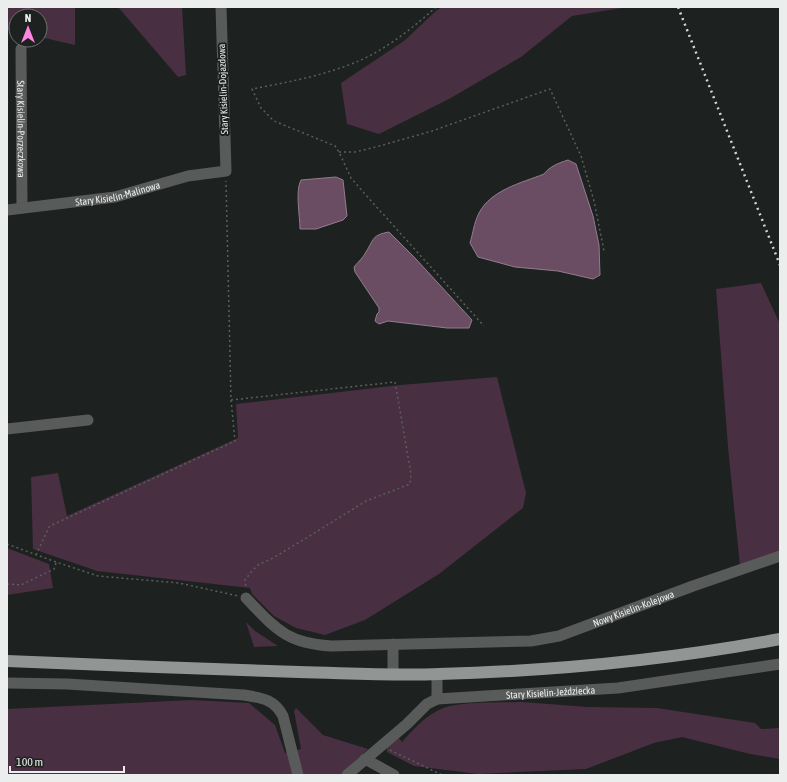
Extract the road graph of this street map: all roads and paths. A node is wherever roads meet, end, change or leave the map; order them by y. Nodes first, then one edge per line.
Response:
1 (221, 7) edge
2 (436, 7) edge
3 (21, 49) dead end
4 (339, 152) junction
5 (226, 171) junction
6 (22, 208) junction
7 (7, 210) edge
8 (604, 251) dead end
9 (484, 326) dead end
10 (231, 400) junction
11 (88, 420) dead end
12 (7, 429) edge
13 (7, 544) edge
14 (36, 555) junction
15 (780, 556) edge
16 (56, 562) junction
17 (7, 584) edge
18 (246, 598) junction
19 (780, 639) edge
20 (393, 644) junction
21 (7, 660) edge
22 (780, 664) edge
23 (393, 674) junction
24 (437, 675) junction
25 (7, 683) edge
26 (437, 699) junction
27 (381, 746) junction
28 (369, 762) junction
29 (298, 775) edge
30 (347, 775) edge
31 (378, 775) edge
32 (394, 775) edge
33 (442, 775) edge

1 - 5 street, Stary Kisielin-Dojazdowa
2 - 4 path
3 - 6 street, Stary Kisielin-Porzeczkowa
4 - 8 path
4 - 9 path
5 - 6 street, Stary Kisielin-Malinowa
5 - 10 path
6 - 7 street, Stary Kisielin-Malinowa
10 - 14 path
10 - 18 path
11 - 12 street
13 - 14 path
14 - 16 path
15 - 20 street, Nowy Kisielin-Kolejowa
16 - 17 path
16 - 18 path
18 - 20 street, Nowy Kisielin-Kolejowa
19 - 24 main road
20 - 23 street
21 - 23 main road
22 - 26 street, Stary Kisielin-Jeździecka
23 - 24 main road
24 - 26 street
25 - 29 street
26 - 27 street
27 - 28 street
27 - 33 path
28 - 30 street
28 - 31 street
28 - 32 street

